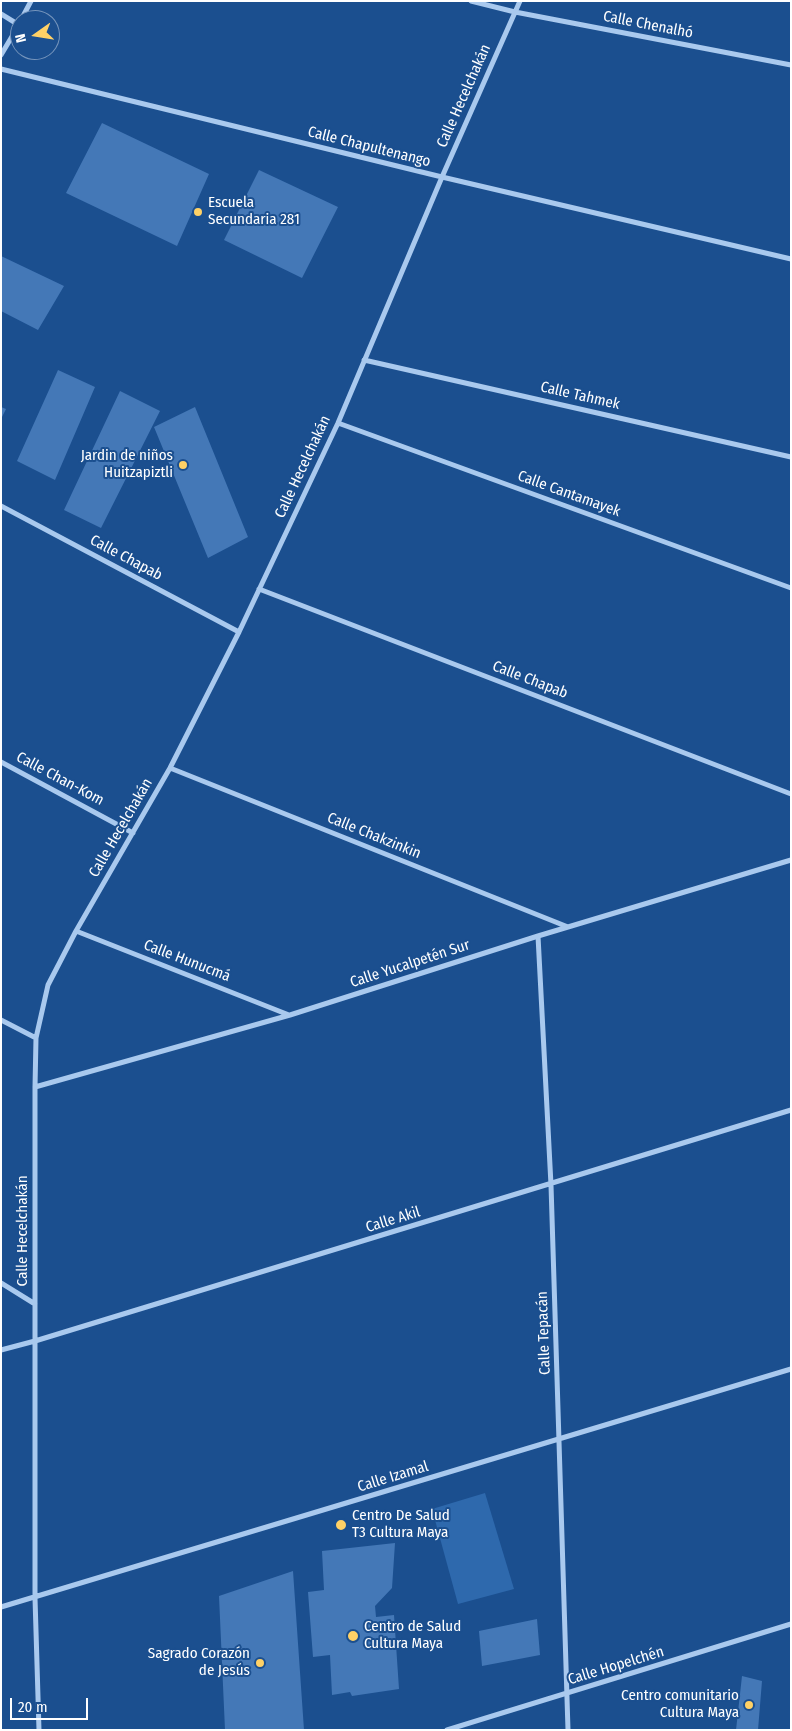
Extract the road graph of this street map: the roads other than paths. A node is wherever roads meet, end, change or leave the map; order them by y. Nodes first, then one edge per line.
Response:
1 (471, 1) edge
2 (520, 1) edge
3 (514, 12) junction
4 (10, 39) edge
5 (1, 55) edge
6 (791, 65) edge
7 (1, 69) edge
8 (442, 177) junction
9 (791, 259) edge
10 (364, 360) junction
11 (338, 423) junction
12 (791, 456) edge
13 (1, 506) edge
14 (791, 588) edge
15 (259, 589) junction
16 (239, 632) junction
17 (1, 762) edge
18 (170, 768) junction
19 (791, 794) edge
20 (133, 833) junction
21 (791, 860) edge
22 (568, 927) junction
23 (76, 931) junction
24 (538, 936) junction
25 (290, 1015) junction
26 (1, 1020) edge
27 (36, 1038) junction
28 (35, 1087) junction
29 (791, 1110) edge
30 (551, 1185) junction
31 (1, 1284) edge
32 (35, 1304) junction
33 (35, 1341) junction
34 (1, 1350) edge
35 (791, 1370) edge
36 (560, 1440) junction
37 (35, 1598) junction
38 (1, 1607) edge
39 (791, 1624) edge
40 (568, 1694) junction
41 (39, 1730) edge
42 (447, 1730) edge
43 (568, 1730) edge

1 - 3 street, Calle Chenalhó
2 - 3 street, Calle Hecelchakán
3 - 6 street, Calle Chenalhó
3 - 8 street, Calle Hecelchakán
4 - 5 street
7 - 8 street, Calle Chapultenango
8 - 9 street, Calle Chapultenango
8 - 10 street, Calle Hecelchakán
10 - 11 street, Calle Hecelchakán
10 - 12 street, Calle Tahmek
11 - 14 street, Calle Cantamayek
11 - 15 street, Calle Hecelchakán
13 - 16 street, Calle Chapab
15 - 16 street, Calle Hecelchakán
15 - 19 street, Calle Chapab
16 - 18 street, Calle Hecelchakán
17 - 20 street, Calle Chan-Kom
18 - 20 street, Calle Hecelchakán
18 - 22 street, Calle Chakzinkin
20 - 23 street, Calle Hecelchakán
21 - 22 street, Calle Yucalpetén Sur
22 - 24 street, Calle Yucalpetén Sur
23 - 25 street, Calle Hunucmá
23 - 27 street, Calle Hecelchakán
24 - 25 street, Calle Yucalpetén Sur
24 - 30 street, Calle Tepacán
25 - 28 street, Calle Yucalpetén Sur
26 - 27 street
27 - 28 street, Calle Hecelchakán
28 - 32 street, Calle Hecelchakán
29 - 30 street, Calle Akil
30 - 33 street, Calle Akil
30 - 36 street, Calle Tepacán
31 - 32 street
32 - 33 street, Calle Hecelchakán
33 - 34 street, Calle Akil
33 - 37 street, Calle Hecelchakán
35 - 36 street, Calle Izamal
36 - 37 street, Calle Izamal
36 - 40 street, Calle Tepacán
37 - 38 street, Calle Izamal
37 - 41 street, Calle Hecelchakán
39 - 40 street, Calle Hopelchén
40 - 42 street, Calle Hopelchén
40 - 43 street, Calle Tepacán

